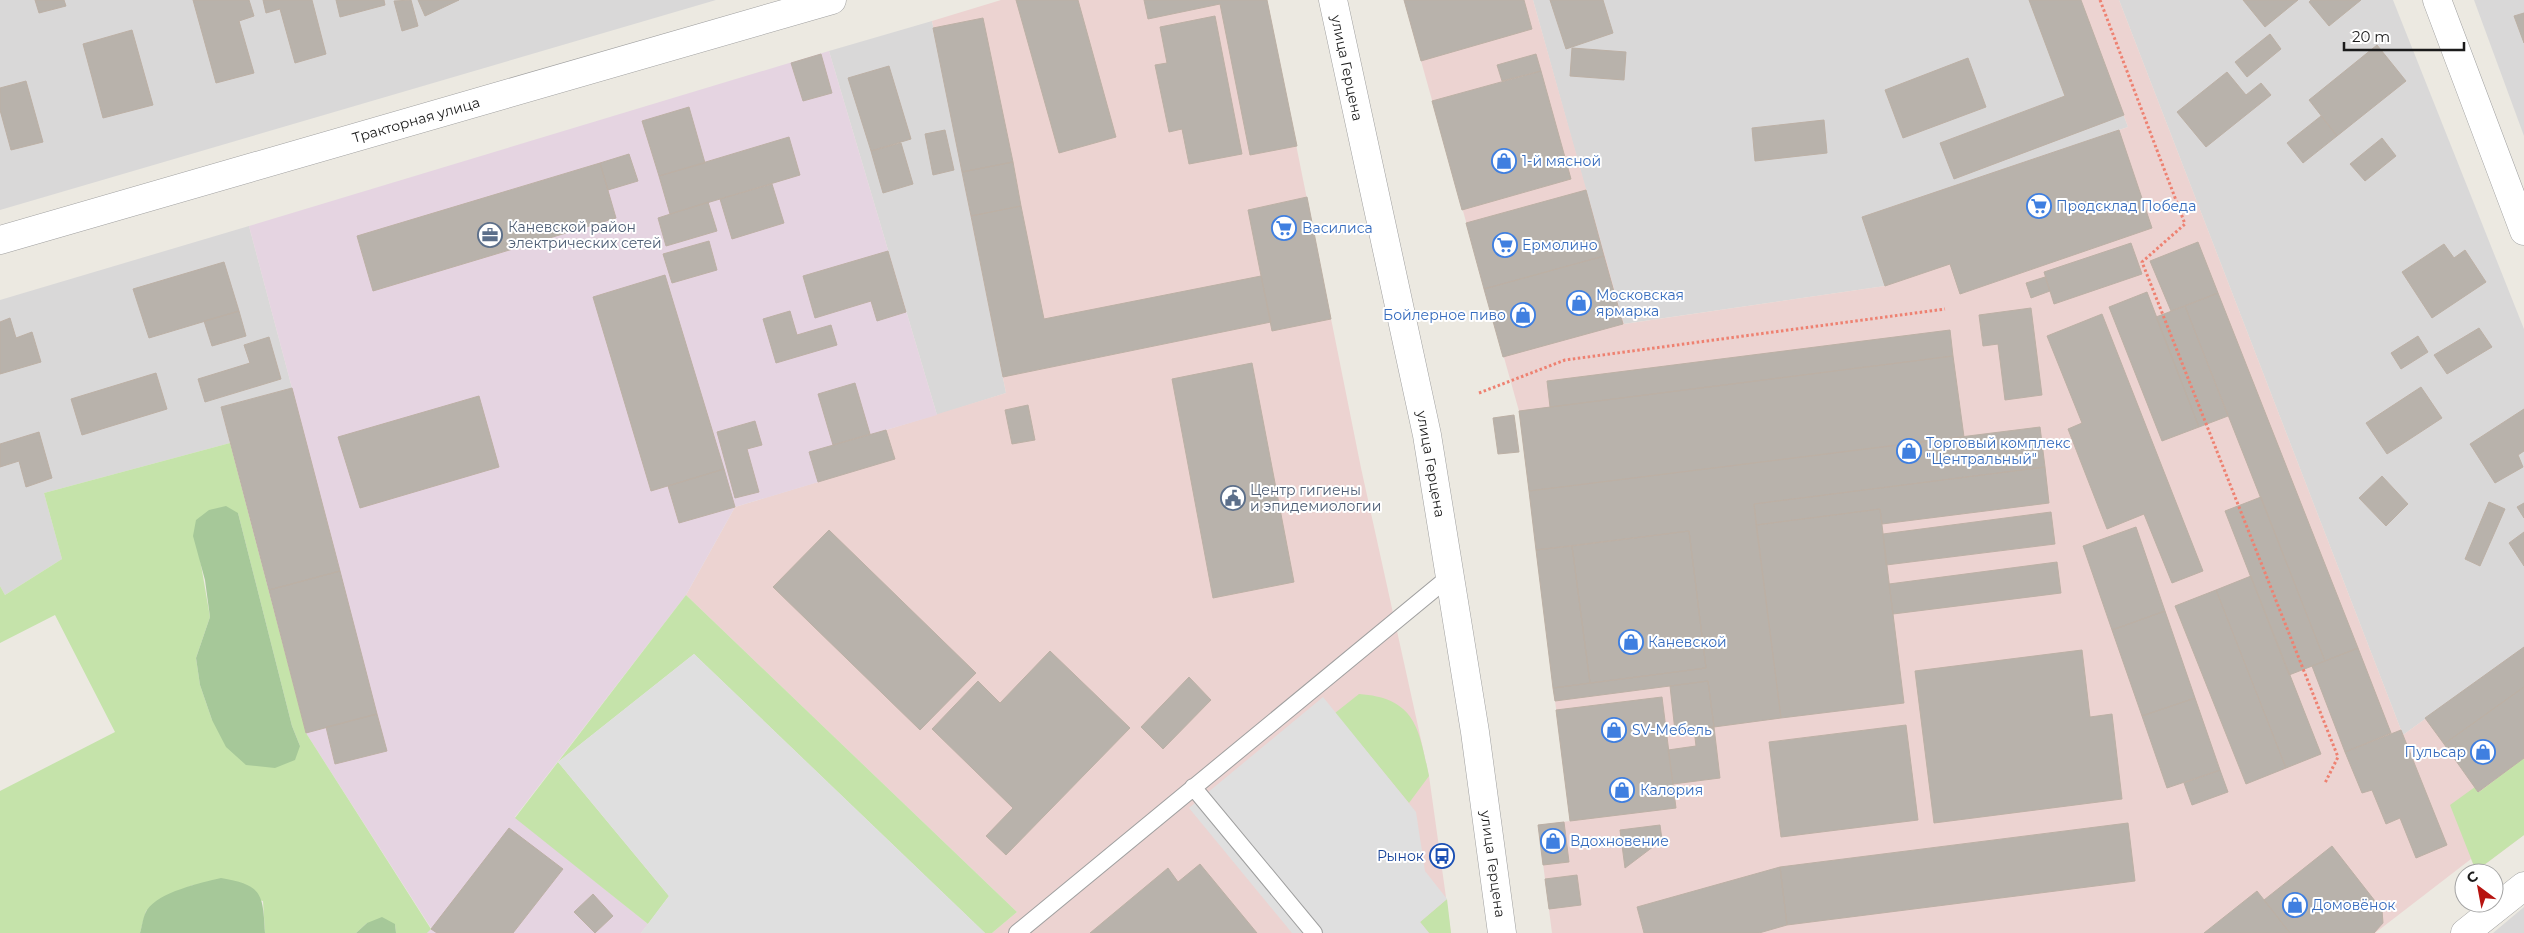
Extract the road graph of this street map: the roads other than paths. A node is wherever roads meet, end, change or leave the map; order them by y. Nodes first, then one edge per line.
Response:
1 (832, 0) edge
2 (1333, 0) edge
3 (2437, 0) edge
4 (2524, 231) edge
5 (0, 240) edge
6 (1449, 577) junction
7 (1194, 787) junction
8 (2524, 886) edge
9 (1017, 933) edge
10 (1314, 933) edge
11 (1502, 933) edge
12 (2465, 933) edge

1 - 5 street, Тракторная улица
2 - 6 street, улица Герцена
3 - 4 street
6 - 7 lane
6 - 11 street, улица Герцена
7 - 9 lane
7 - 10 lane
8 - 12 street

